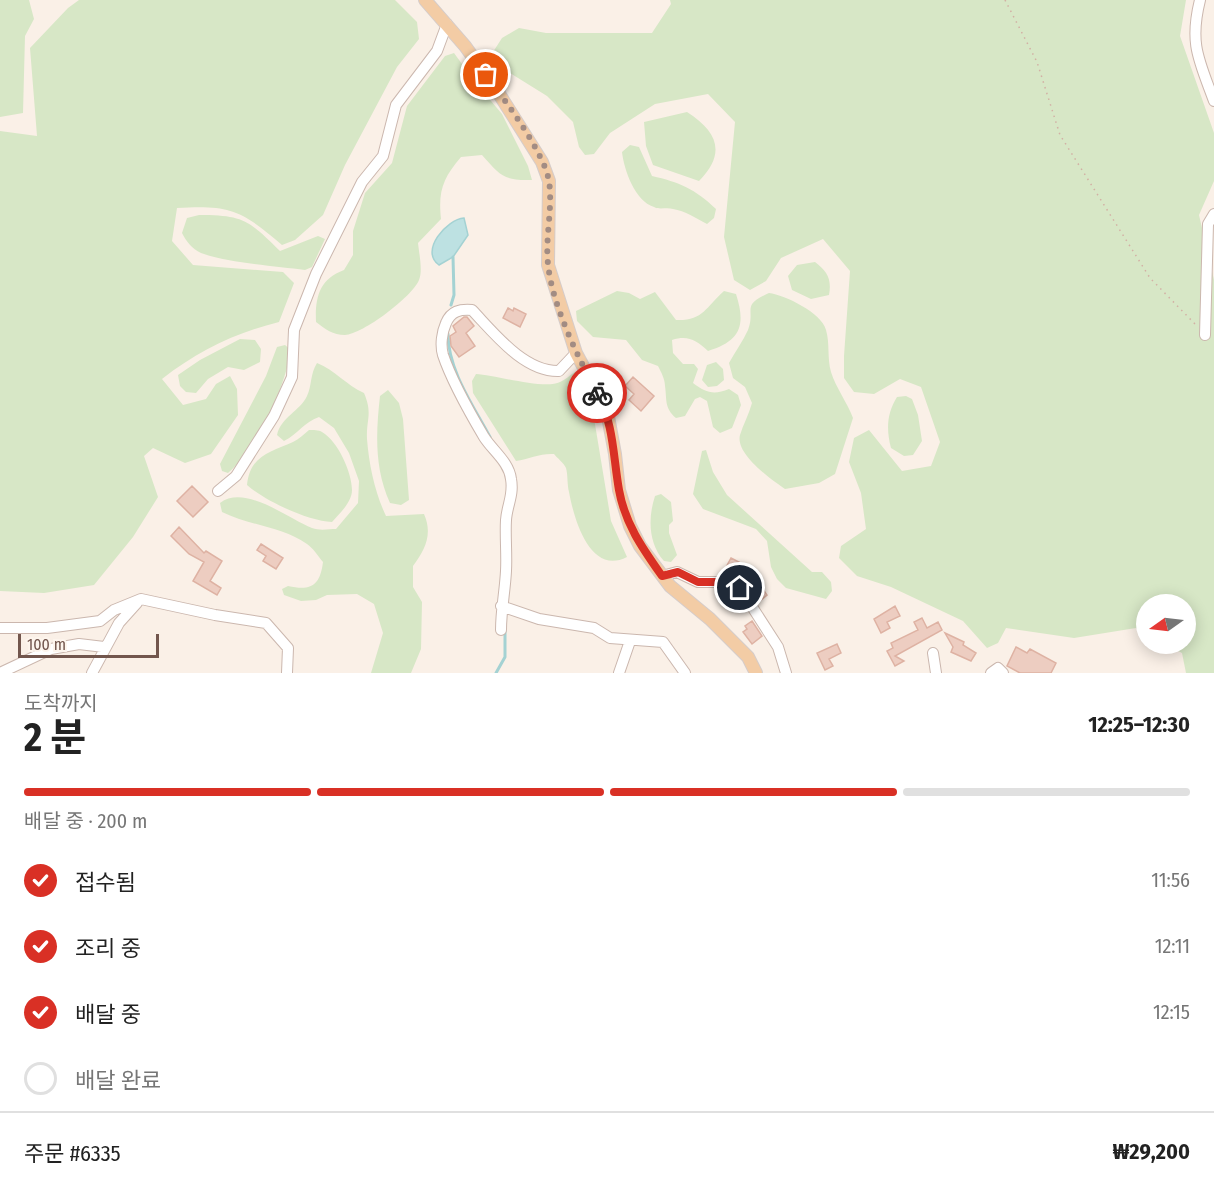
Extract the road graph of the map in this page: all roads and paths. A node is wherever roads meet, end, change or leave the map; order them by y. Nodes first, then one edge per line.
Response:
1 (425, 0) edge
2 (1005, 0) edge
3 (1200, 0) edge
4 (447, 24) junction
5 (1214, 101) edge
6 (1214, 214) edge
7 (1205, 335) joint
8 (576, 353) junction
9 (218, 491) dead end
10 (662, 576) junction
11 (141, 599) junction
12 (501, 606) junction
13 (0, 628) edge
14 (501, 630) dead end
15 (630, 641) junction
16 (104, 647) junction
17 (933, 653) dead end
18 (0, 673) edge
19 (92, 673) edge
20 (287, 673) edge
21 (619, 673) edge
22 (686, 673) edge
23 (756, 673) edge
24 (786, 673) edge
25 (936, 673) edge
26 (991, 673) edge
27 (1003, 673) edge

1 - 4 main road
2 - 7 path
3 - 5 lane
4 - 8 main road
4 - 9 lane
6 - 7 lane
8 - 10 main road
8 - 12 lane
10 - 23 main road
10 - 24 lane
11 - 13 lane
11 - 16 lane
11 - 20 lane
12 - 14 lane
12 - 15 lane
15 - 21 lane
15 - 22 lane
16 - 18 lane
16 - 19 lane
17 - 25 lane
26 - 27 lane

